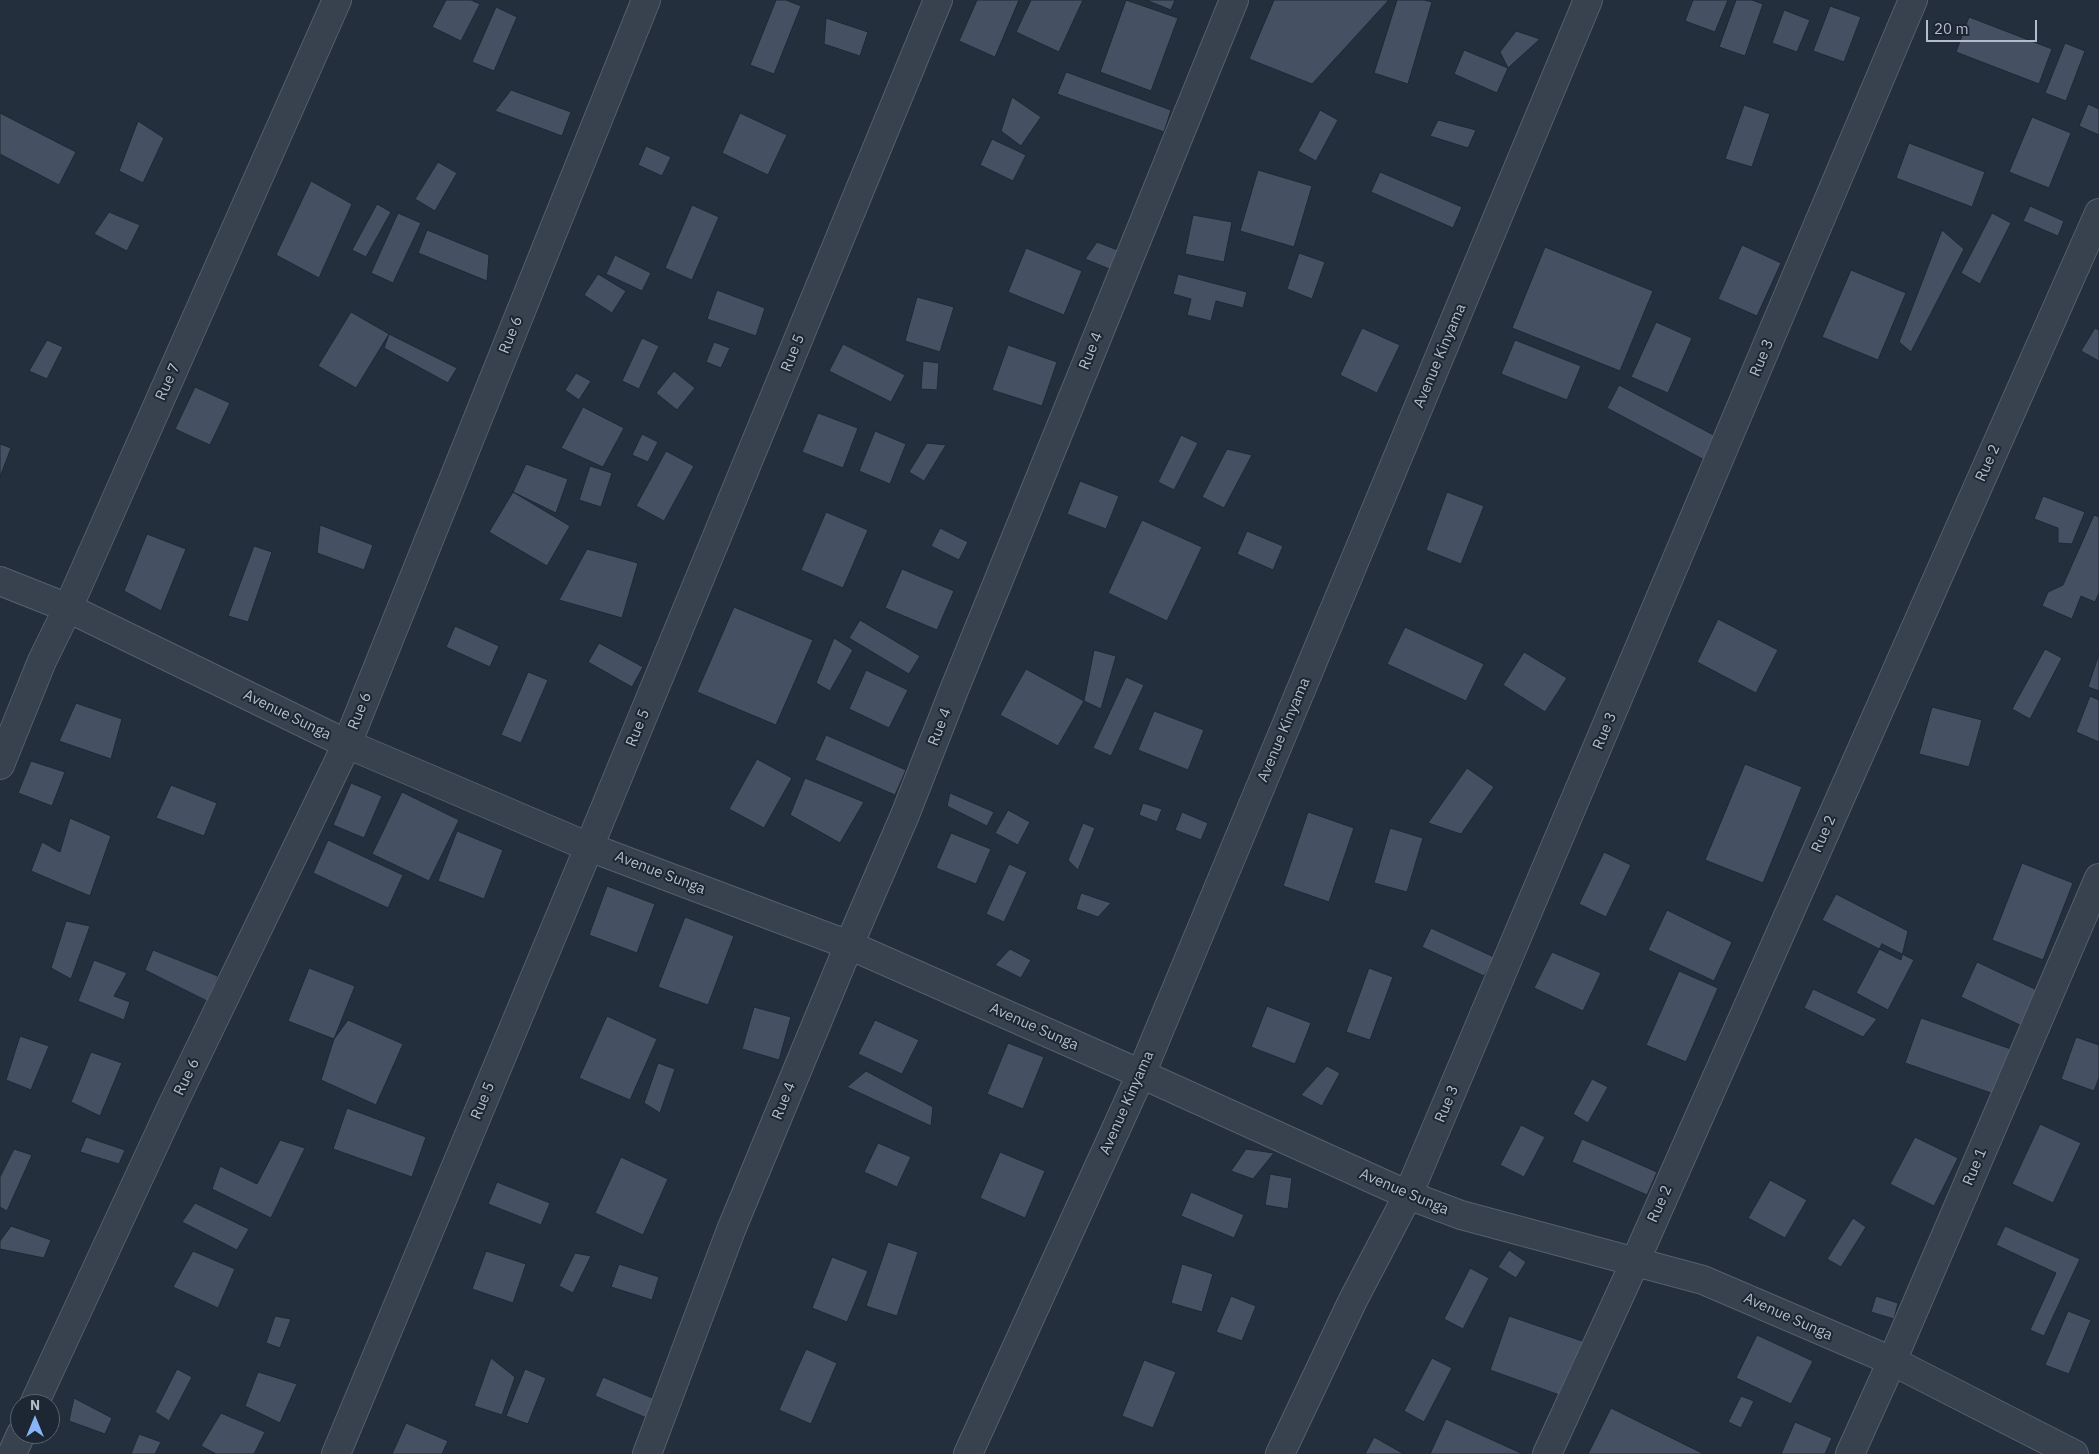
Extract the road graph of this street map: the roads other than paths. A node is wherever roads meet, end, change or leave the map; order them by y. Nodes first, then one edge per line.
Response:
1 (337, 0) edge
2 (646, 0) edge
3 (938, 0) edge
4 (1234, 0) edge
5 (1588, 0) edge
6 (1914, 0) edge
7 (2099, 213) edge
8 (0, 581) edge
9 (68, 608) junction
10 (347, 744) junction
11 (0, 765) edge
12 (589, 847) junction
13 (2099, 878) edge
14 (849, 945) junction
15 (1141, 1074) junction
16 (1408, 1195) junction
17 (1635, 1262) junction
18 (1892, 1361) junction
19 (39, 1394) edge
20 (336, 1454) edge
21 (647, 1454) edge
22 (968, 1454) edge
23 (1280, 1454) edge
24 (1547, 1454) edge
25 (1850, 1454) edge
26 (2074, 1454) edge

1 - 9 street, Rue 7
2 - 10 street, Rue 6
3 - 12 street, Rue 5
4 - 14 street, Rue 4
5 - 15 street, Avenue Kinyama
6 - 16 street, Rue 3
7 - 17 street, Rue 2
8 - 9 street, Avenue Sunga
9 - 10 street, Avenue Sunga
9 - 11 street, Rue 7
10 - 12 street, Avenue Sunga
10 - 19 street, Rue 6
12 - 14 street, Avenue Sunga
12 - 20 street, Rue 5
13 - 18 street, Rue 1
14 - 15 street, Avenue Sunga
14 - 21 street, Rue 4
15 - 16 street, Avenue Sunga
15 - 22 street, Avenue Kinyama
16 - 17 street, Avenue Sunga
16 - 23 street, Rue 3
17 - 18 street, Avenue Sunga
17 - 24 street, Rue 2
18 - 25 street, Rue 1
18 - 26 street, Avenue Sunga

